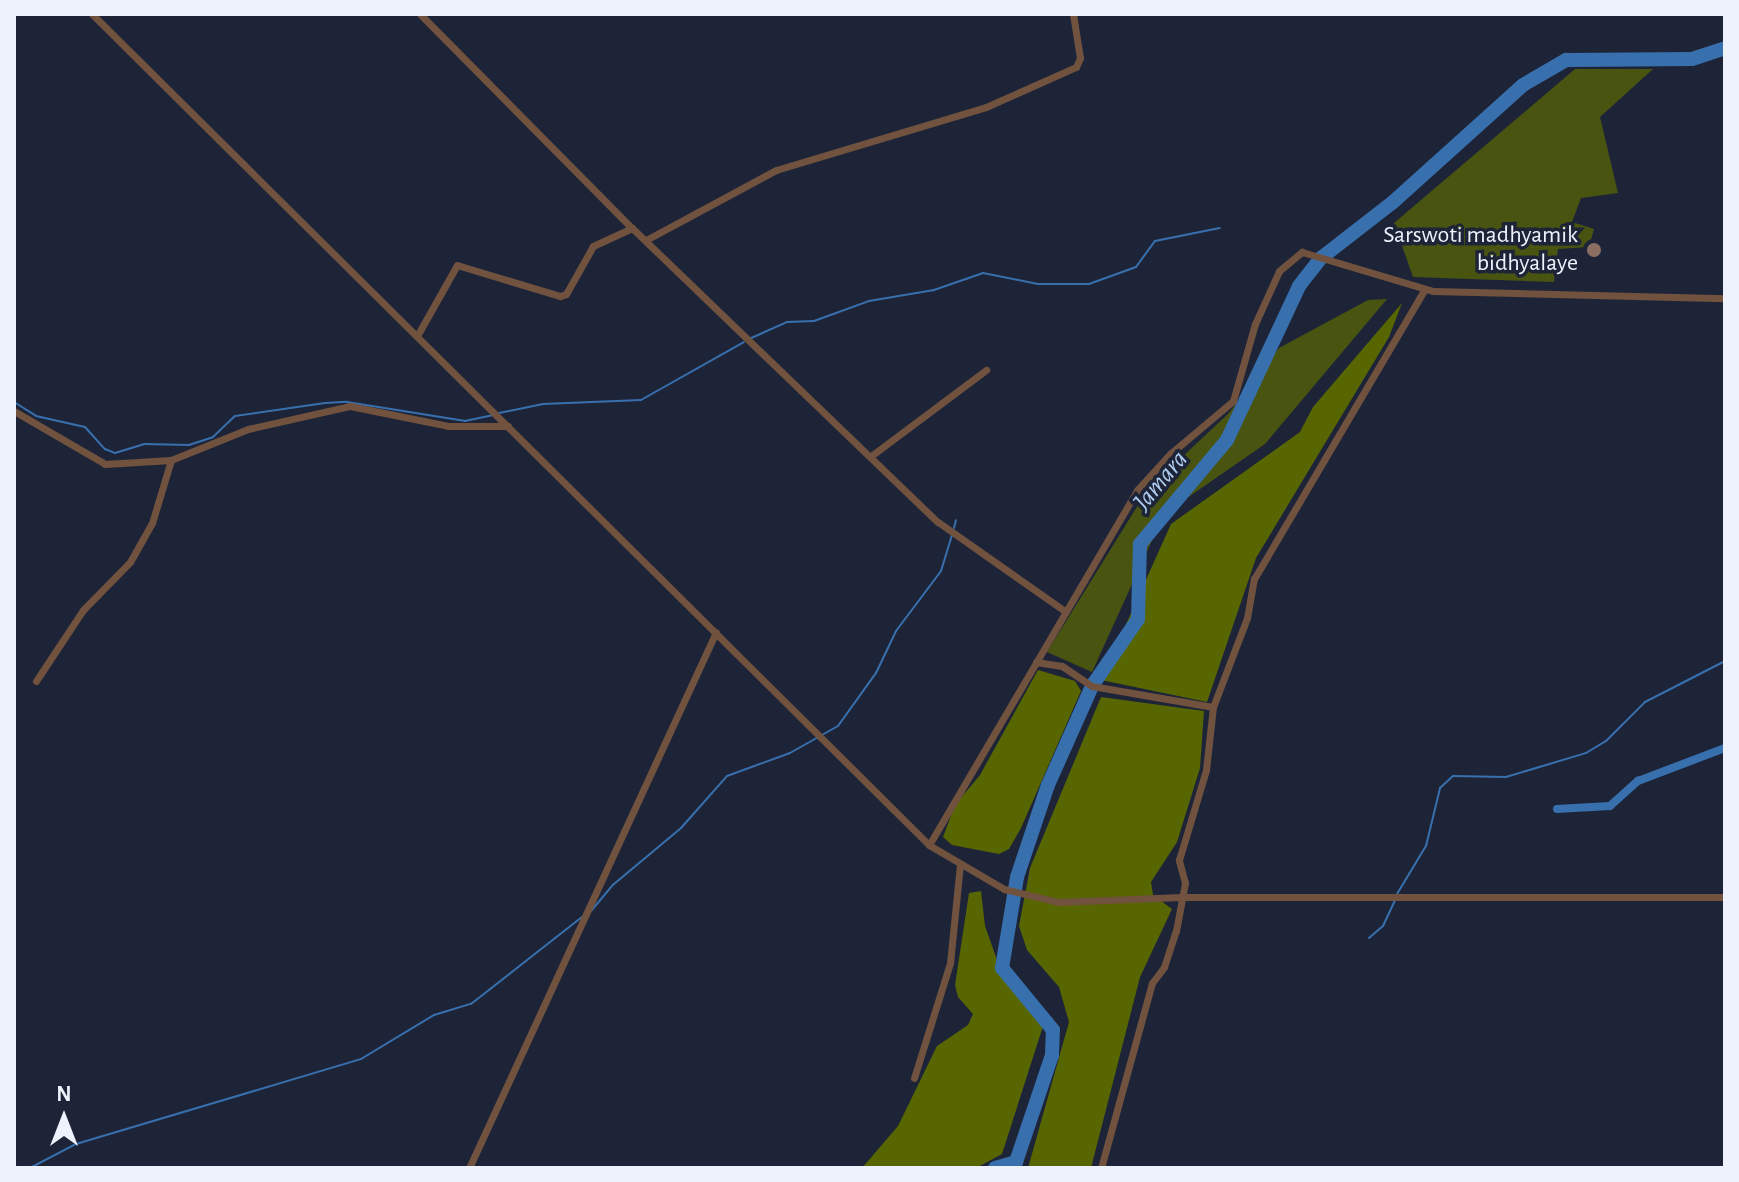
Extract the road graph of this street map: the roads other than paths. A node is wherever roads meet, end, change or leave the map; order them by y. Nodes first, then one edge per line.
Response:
1 (92, 14) edge
2 (420, 14) edge
3 (1073, 14) edge
4 (632, 228) junction
5 (646, 240) junction
6 (1424, 290) junction
7 (1725, 298) edge
8 (417, 336) junction
9 (986, 370) dead end
10 (14, 411) edge
11 (508, 426) junction
12 (871, 456) junction
13 (171, 460) junction
14 (1066, 612) junction
15 (716, 632) junction
16 (1036, 662) junction
17 (36, 681) dead end
18 (1213, 707) junction
19 (929, 845) junction
20 (960, 864) junction
21 (1182, 897) junction
22 (1725, 897) edge
23 (914, 1078) dead end
24 (469, 1168) edge
25 (1101, 1168) edge

1 - 8 street
2 - 4 street
3 - 5 street
4 - 5 street
4 - 8 street
5 - 12 street
6 - 7 street
6 - 14 street
6 - 18 street
8 - 11 street
9 - 12 street
10 - 13 street
11 - 13 street
11 - 15 street
12 - 14 street
13 - 17 street
14 - 16 street
15 - 19 street
15 - 24 street
16 - 18 street
16 - 19 street
18 - 21 street
19 - 20 street
20 - 21 street
20 - 23 street
21 - 22 street
21 - 25 street

